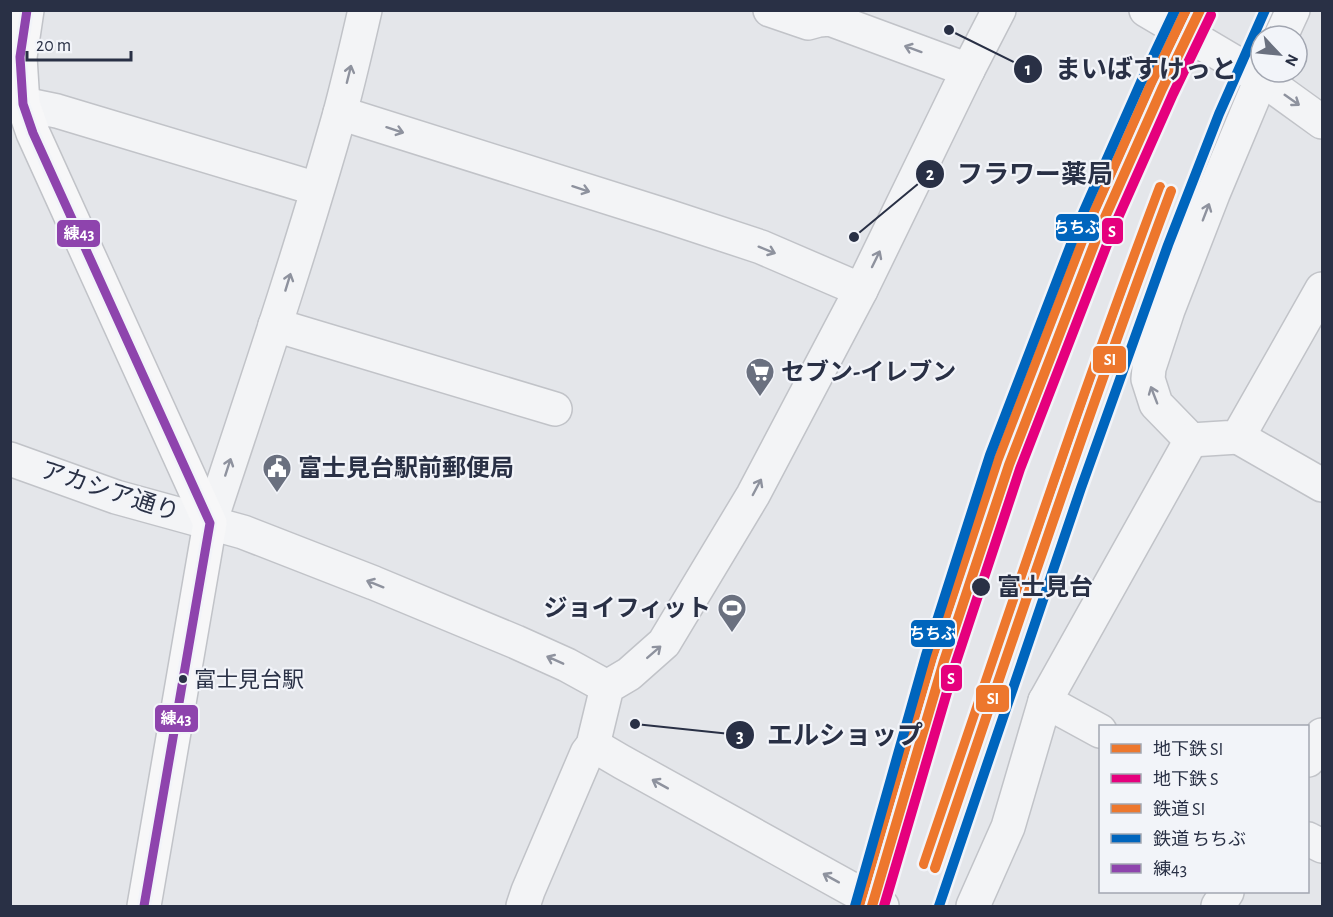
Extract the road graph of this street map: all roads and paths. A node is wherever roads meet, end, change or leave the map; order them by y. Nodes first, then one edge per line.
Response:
1 (27, 10) edge
2 (365, 10) edge
3 (770, 10) edge
4 (999, 10) edge
5 (1146, 10) edge
6 (1293, 10) edge
7 (1287, 24) edge
8 (1249, 67) edge
9 (968, 70) junction
10 (1259, 84) edge
11 (1274, 84) edge
12 (17, 105) edge
13 (340, 113) junction
14 (1323, 122) edge
15 (316, 189) junction
16 (1323, 289) edge
17 (861, 290) junction
18 (275, 325) junction
19 (555, 409) dead end
20 (1238, 437) junction
21 (1191, 440) junction
22 (10, 459) edge
23 (1323, 485) edge
24 (210, 523) junction
25 (607, 687) junction
26 (1045, 701) junction
27 (1099, 730) edge
28 (1323, 735) edge
29 (593, 745) junction
30 (1309, 758) edge
31 (1309, 839) edge
32 (1323, 846) edge
33 (1226, 893) edge
34 (144, 906) edge
35 (523, 906) edge
36 (882, 906) edge
37 (973, 906) edge
38 (1218, 906) edge

1 - 12 main road
13 -> 2 street
9 -> 3 street
4 - 9 street
5 - 8 street
6 - 7 street
17 -> 9 street
21 -> 10 street
11 -> 14 street
12 - 15 street
12 - 24 main road
13 - 15 street
13 -> 17 street
18 -> 15 street
16 - 20 street
25 -> 17 street
18 - 19 street
24 -> 18 street
20 - 21 street
20 - 23 street
21 - 26 street
22 - 24 street, アカシア通り
25 -> 24 street, アカシア通り
24 - 34 main road
25 - 29 street
26 - 27 street
26 - 37 street
28 - 30 street
29 - 35 street
36 -> 29 street
31 - 32 street
33 - 38 street

